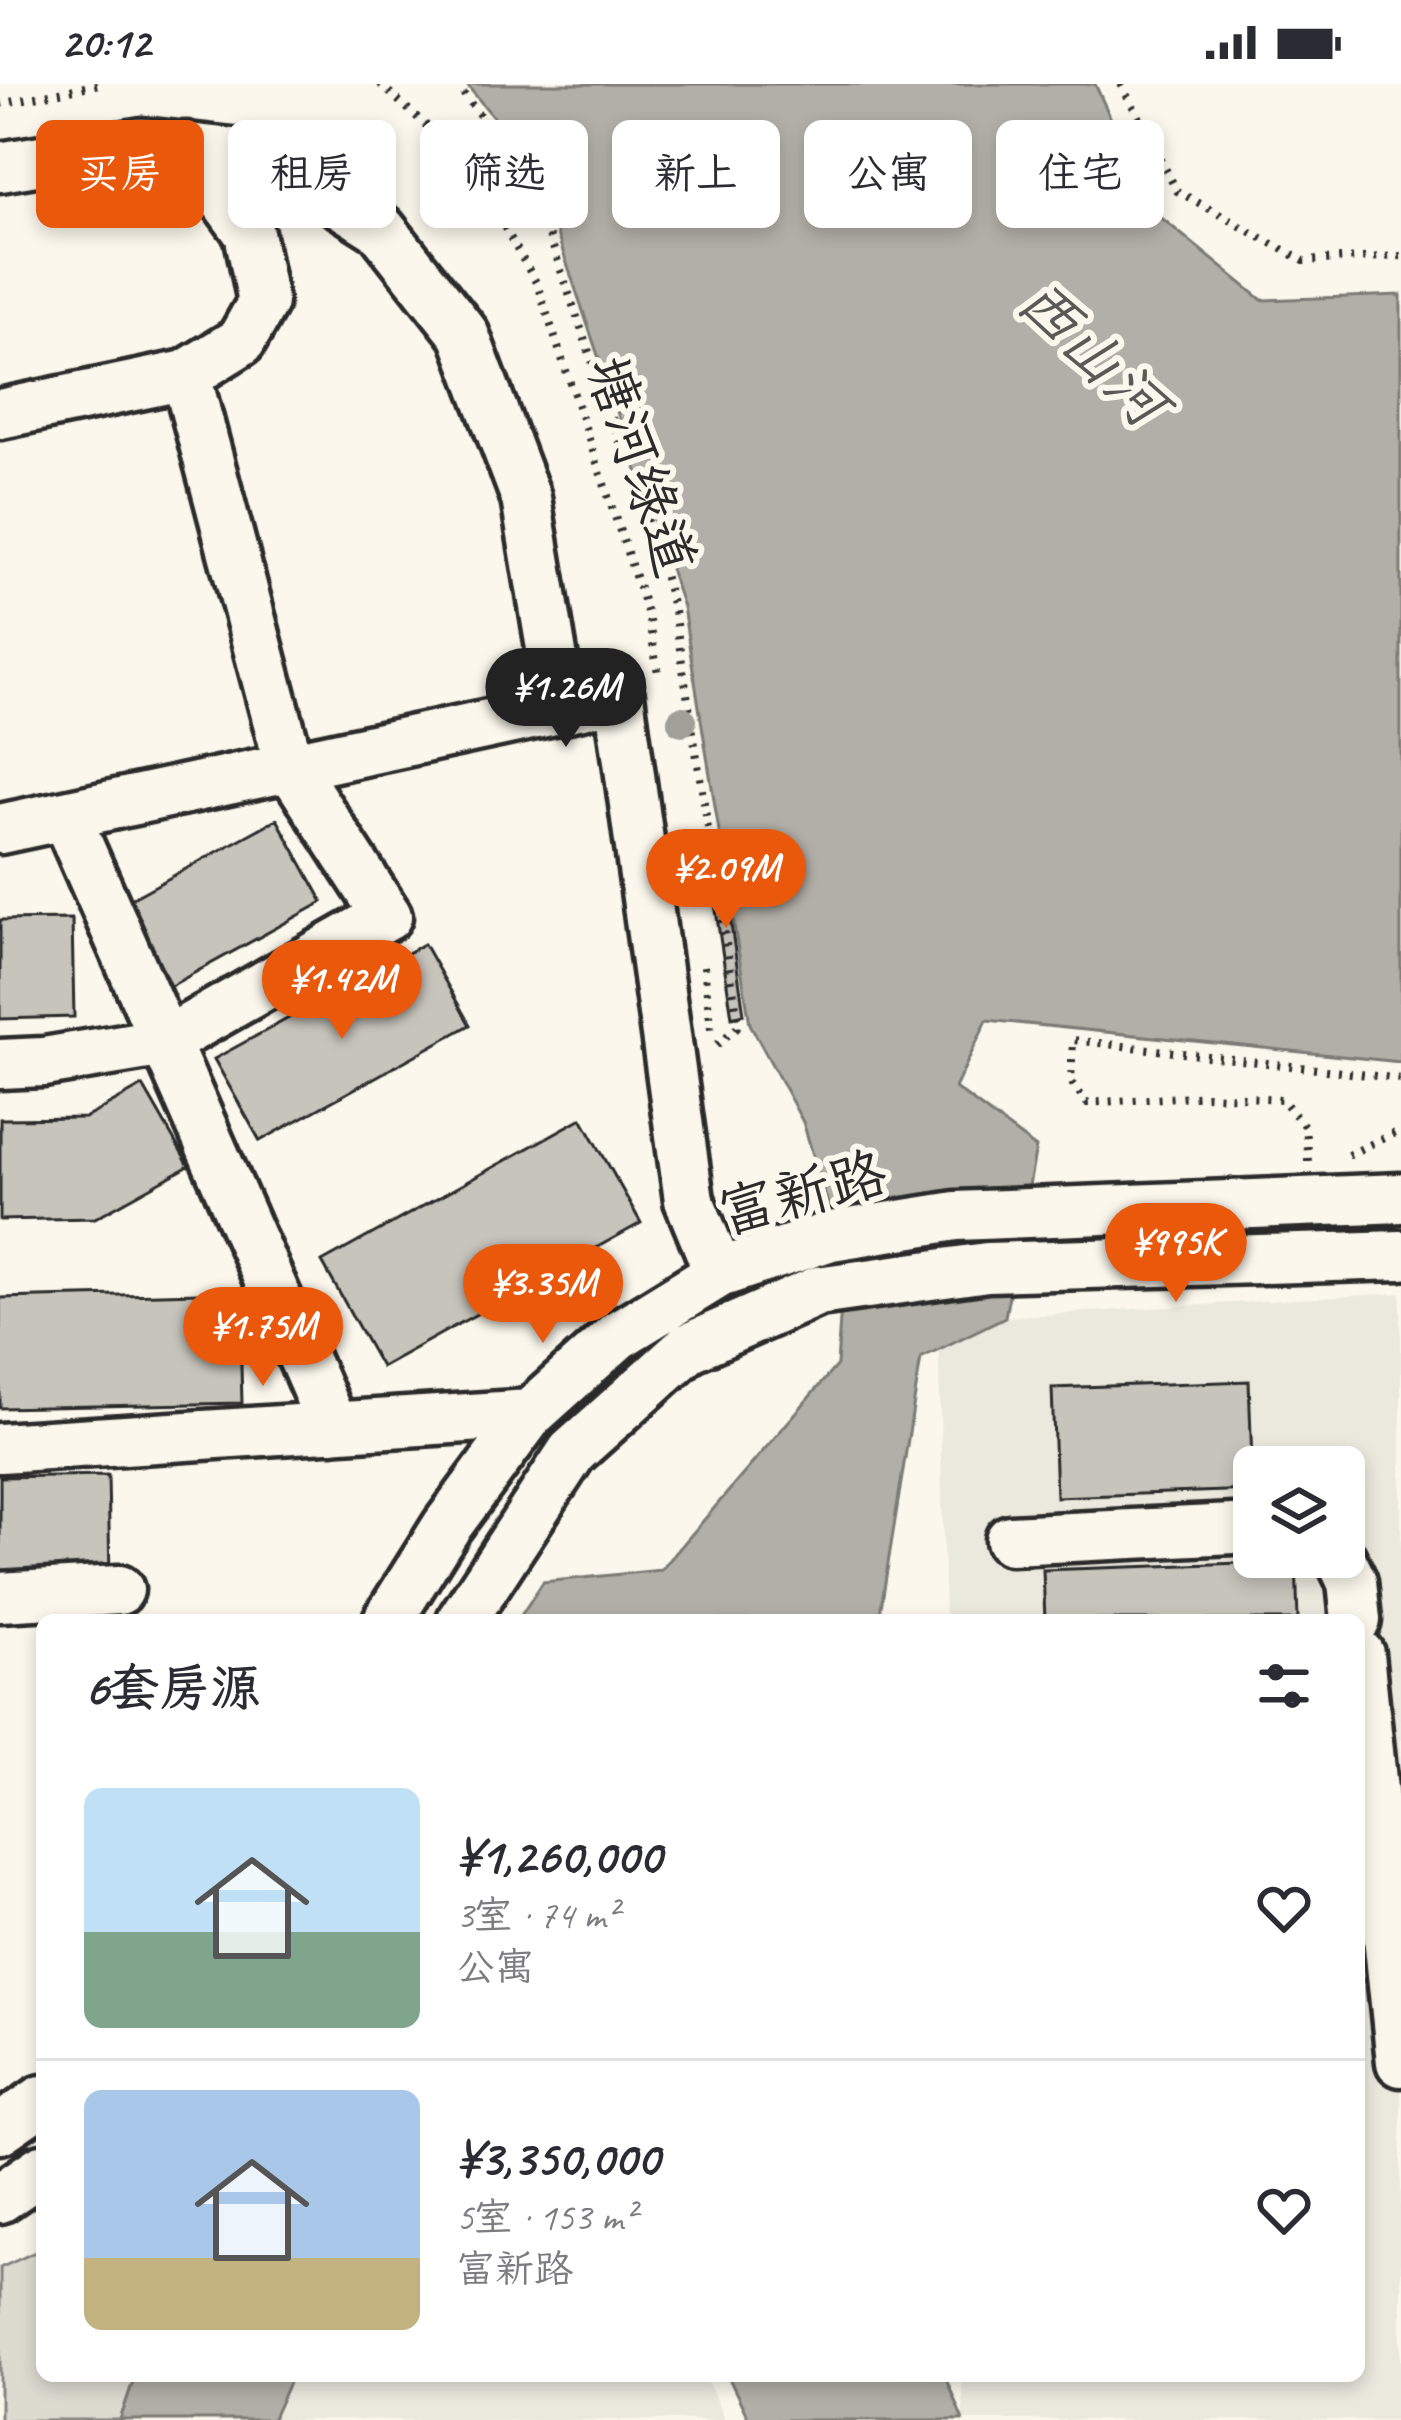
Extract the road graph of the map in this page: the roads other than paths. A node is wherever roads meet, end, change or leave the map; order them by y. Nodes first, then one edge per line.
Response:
1 (204, 149) edge
2 (36, 161) edge
3 (0, 167) edge
4 (204, 172) edge
5 (186, 375) junction
6 (0, 414) edge
7 (561, 708) junction
8 (289, 764) junction
9 (67, 818) junction
10 (0, 830) edge
11 (165, 1042) junction
12 (0, 1064) edge
13 (1401, 1198) edge
14 (1401, 1255) edge
15 (719, 1273) junction
16 (530, 1414) junction
17 (333, 1427) junction
18 (0, 1448) edge
19 (1233, 1529) edge
20 (1010, 1540) dead end
21 (1350, 1578) edge
22 (119, 1590) dead end
23 (0, 1597) edge
24 (392, 1614) edge
25 (466, 1614) edge
26 (1355, 1614) edge
27 (1365, 1713) edge
28 (1400, 2054) edge
29 (36, 2104) edge
30 (0, 2129) edge
31 (36, 2174) edge
32 (0, 2198) edge

1 - 7 street
2 - 3 street
4 - 5 street
5 - 6 street
5 - 8 street
7 - 8 street
7 - 15 street
8 - 9 street
8 - 11 street
9 - 10 street
9 - 11 street
11 - 12 street
11 - 17 street
13 - 15 street, 富新路
14 - 25 street, 富新路
15 - 16 street, 富新路
16 - 17 street
16 - 24 street, 富新路
17 - 18 street
19 - 20 street
21 - 26 street
22 - 23 street
27 - 28 street
29 - 30 street
31 - 32 street

